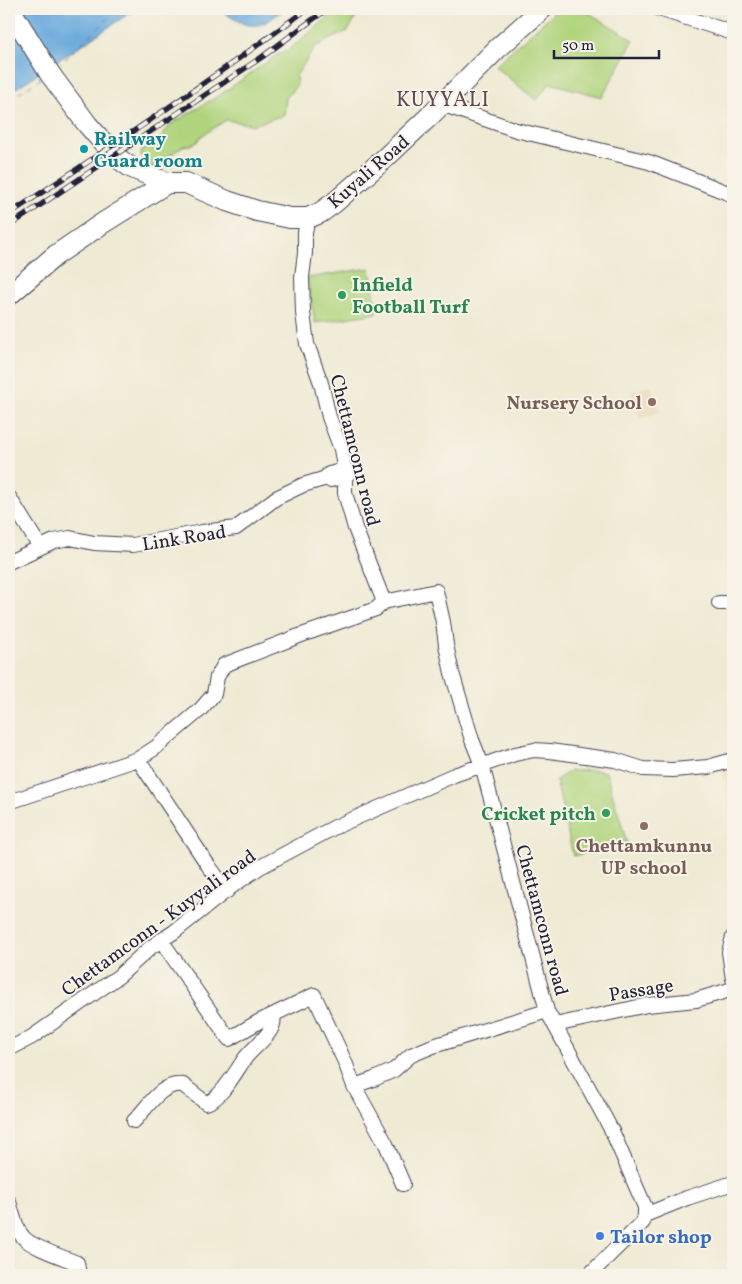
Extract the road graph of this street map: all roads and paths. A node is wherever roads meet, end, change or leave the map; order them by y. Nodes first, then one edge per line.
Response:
1 (10, 9) edge
2 (542, 9) edge
3 (659, 9) edge
4 (733, 33) edge
5 (441, 104) junction
6 (167, 183) junction
7 (733, 195) edge
8 (308, 218) junction
9 (9, 295) edge
10 (337, 475) junction
11 (9, 497) edge
12 (40, 547) junction
13 (9, 562) edge
14 (384, 602) junction
15 (719, 603) dead end
16 (733, 603) edge
17 (138, 759) junction
18 (733, 760) edge
19 (482, 765) junction
20 (9, 802) edge
21 (227, 890) junction
22 (733, 937) edge
23 (161, 940) junction
24 (733, 979) edge
25 (733, 989) edge
26 (547, 1011) junction
27 (274, 1016) junction
28 (555, 1025) junction
29 (9, 1049) edge
30 (354, 1086) junction
31 (134, 1120) dead end
32 (733, 1183) edge
33 (403, 1184) dead end
34 (9, 1202) edge
35 (645, 1216) junction
36 (79, 1275) edge
37 (589, 1275) edge

1 - 6 main road, Kuyali Road
2 - 5 main road, Kuyali Road
3 - 4 street
5 - 7 street
5 - 8 main road, Kuyali Road
6 - 8 main road, Kuyali Road
6 - 9 main road
8 - 10 street, Chettamconn road
10 - 12 street, Link Road
10 - 14 street, Chettamconn road
11 - 12 street
12 - 13 street, Link Road
14 - 17 street
14 - 19 street, Chettamconn road
15 - 16 street
17 - 20 street
17 - 21 street
18 - 19 street, Chettamconn - Kuyyali road
19 - 21 street, Chettamconn - Kuyyali road
19 - 26 street, Chettamconn road
21 - 23 street, Chettamconn - Kuyyali road
22 - 24 street
23 - 27 street
23 - 29 street, Chettamconn - Kuyyali road
25 - 28 street, Passage
26 - 28 street, Chettamconn road
26 - 30 street
27 - 30 street
27 - 31 street
28 - 35 street, Chettamconn road
30 - 33 street
32 - 35 street
34 - 36 street
35 - 37 street

